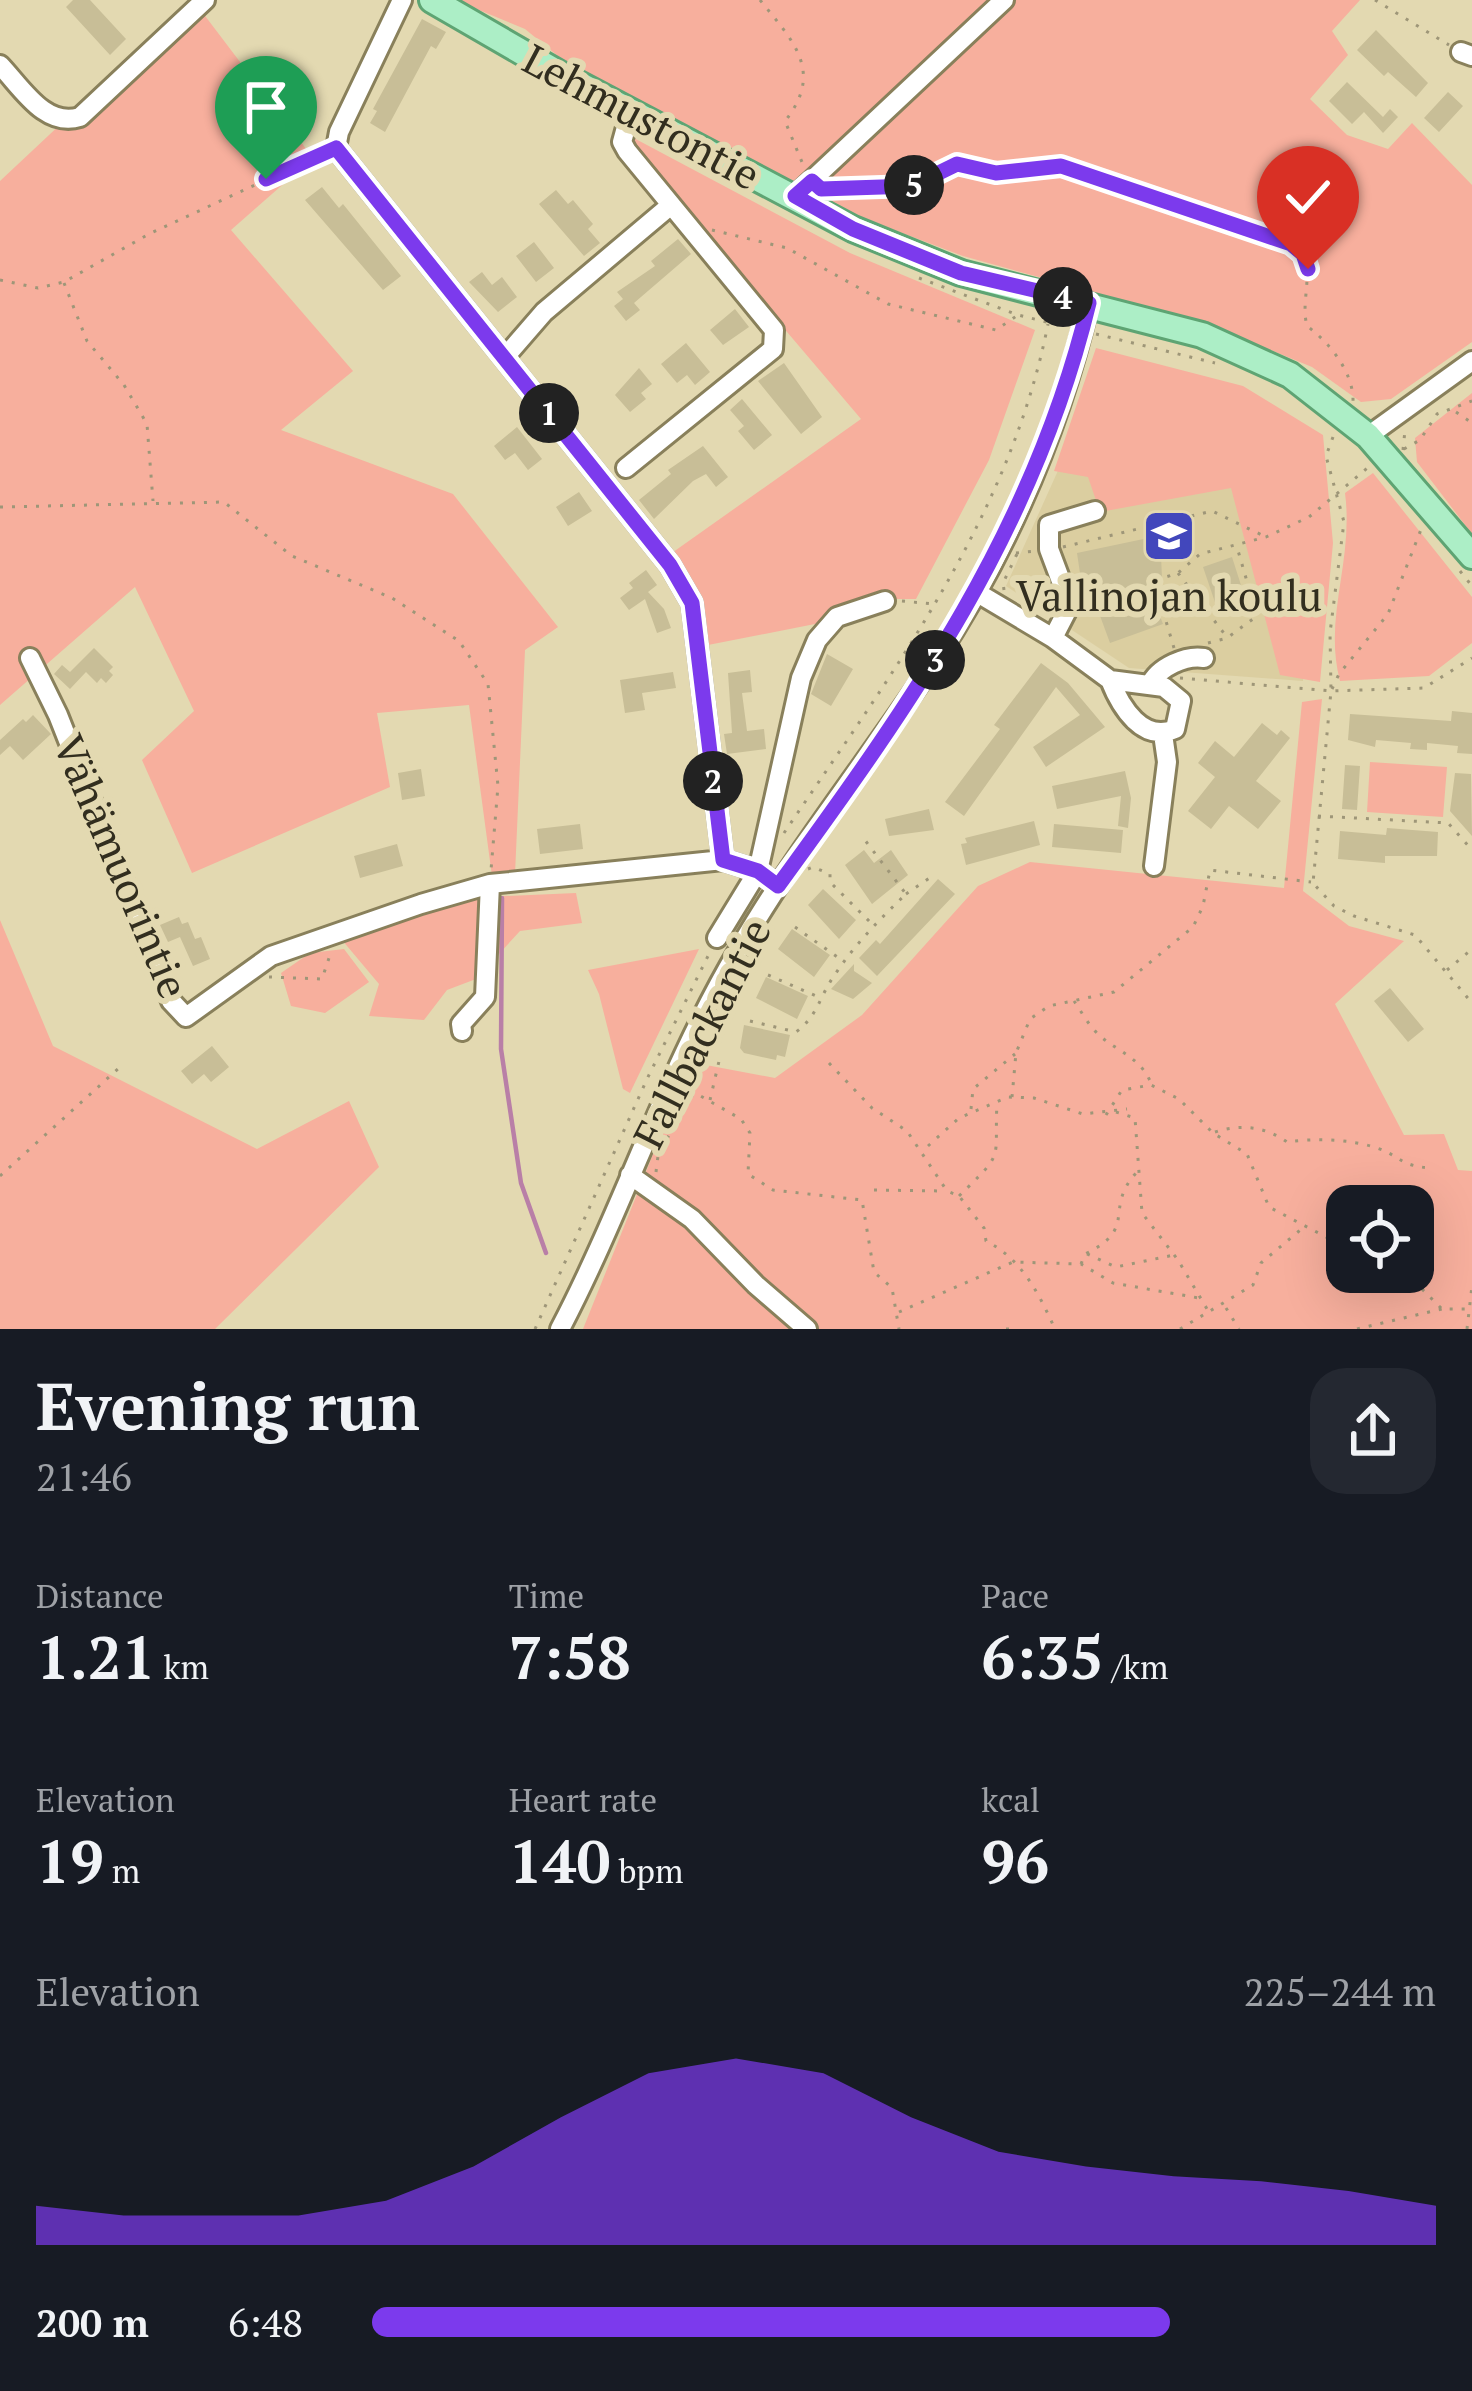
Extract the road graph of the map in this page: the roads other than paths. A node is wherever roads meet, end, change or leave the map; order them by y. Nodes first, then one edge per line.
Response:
1 (402, 0) edge
2 (431, 0) edge
3 (1004, 0) edge
4 (204, 1) edge
5 (0, 65) edge
6 (631, 112) junction
7 (803, 188) junction
8 (671, 205) junction
9 (1089, 303) junction
10 (505, 357) junction
11 (1472, 361) edge
12 (1365, 446) junction
13 (626, 468) dead end
14 (1095, 512) dead end
15 (1462, 559) edge
16 (976, 592) junction
17 (885, 601) road end
18 (1053, 638) junction
19 (1200, 653) road end
20 (31, 658) dead end
21 (1110, 680) junction
22 (1152, 680) junction
23 (1163, 734) junction
24 (723, 860) junction
25 (1154, 866) dead end
26 (758, 871) junction
27 (490, 884) junction
28 (778, 886) junction
29 (717, 938) road end
30 (463, 1031) dead end
31 (630, 1175) junction
32 (560, 1329) edge
33 (807, 1329) edge

1 - 10 street
2 - 6 main road, Lehmustontie
3 - 7 street
4 - 5 street
6 - 7 main road, Lehmustontie
6 - 8 street
7 - 9 main road, Lehmustontie
8 - 10 street
8 - 13 street
9 - 12 main road, Lehmustontie
9 - 16 street, Fallbackantie
10 - 24 street
11 - 12 street
12 - 15 main road, Lehmustontie
14 - 18 street
16 - 18 street
16 - 28 street, Fallbackantie
17 - 26 street
18 - 21 street
19 - 22 street
20 - 27 street, Vähämuorintie
21 - 22 street
21 - 23 street
22 - 23 street
23 - 25 street
24 - 26 street
24 - 27 street, Vähämuorintie
26 - 28 street
26 - 29 street
27 - 30 street
28 - 31 street, Fallbackantie
31 - 32 street, Fallbackantie
31 - 33 street

